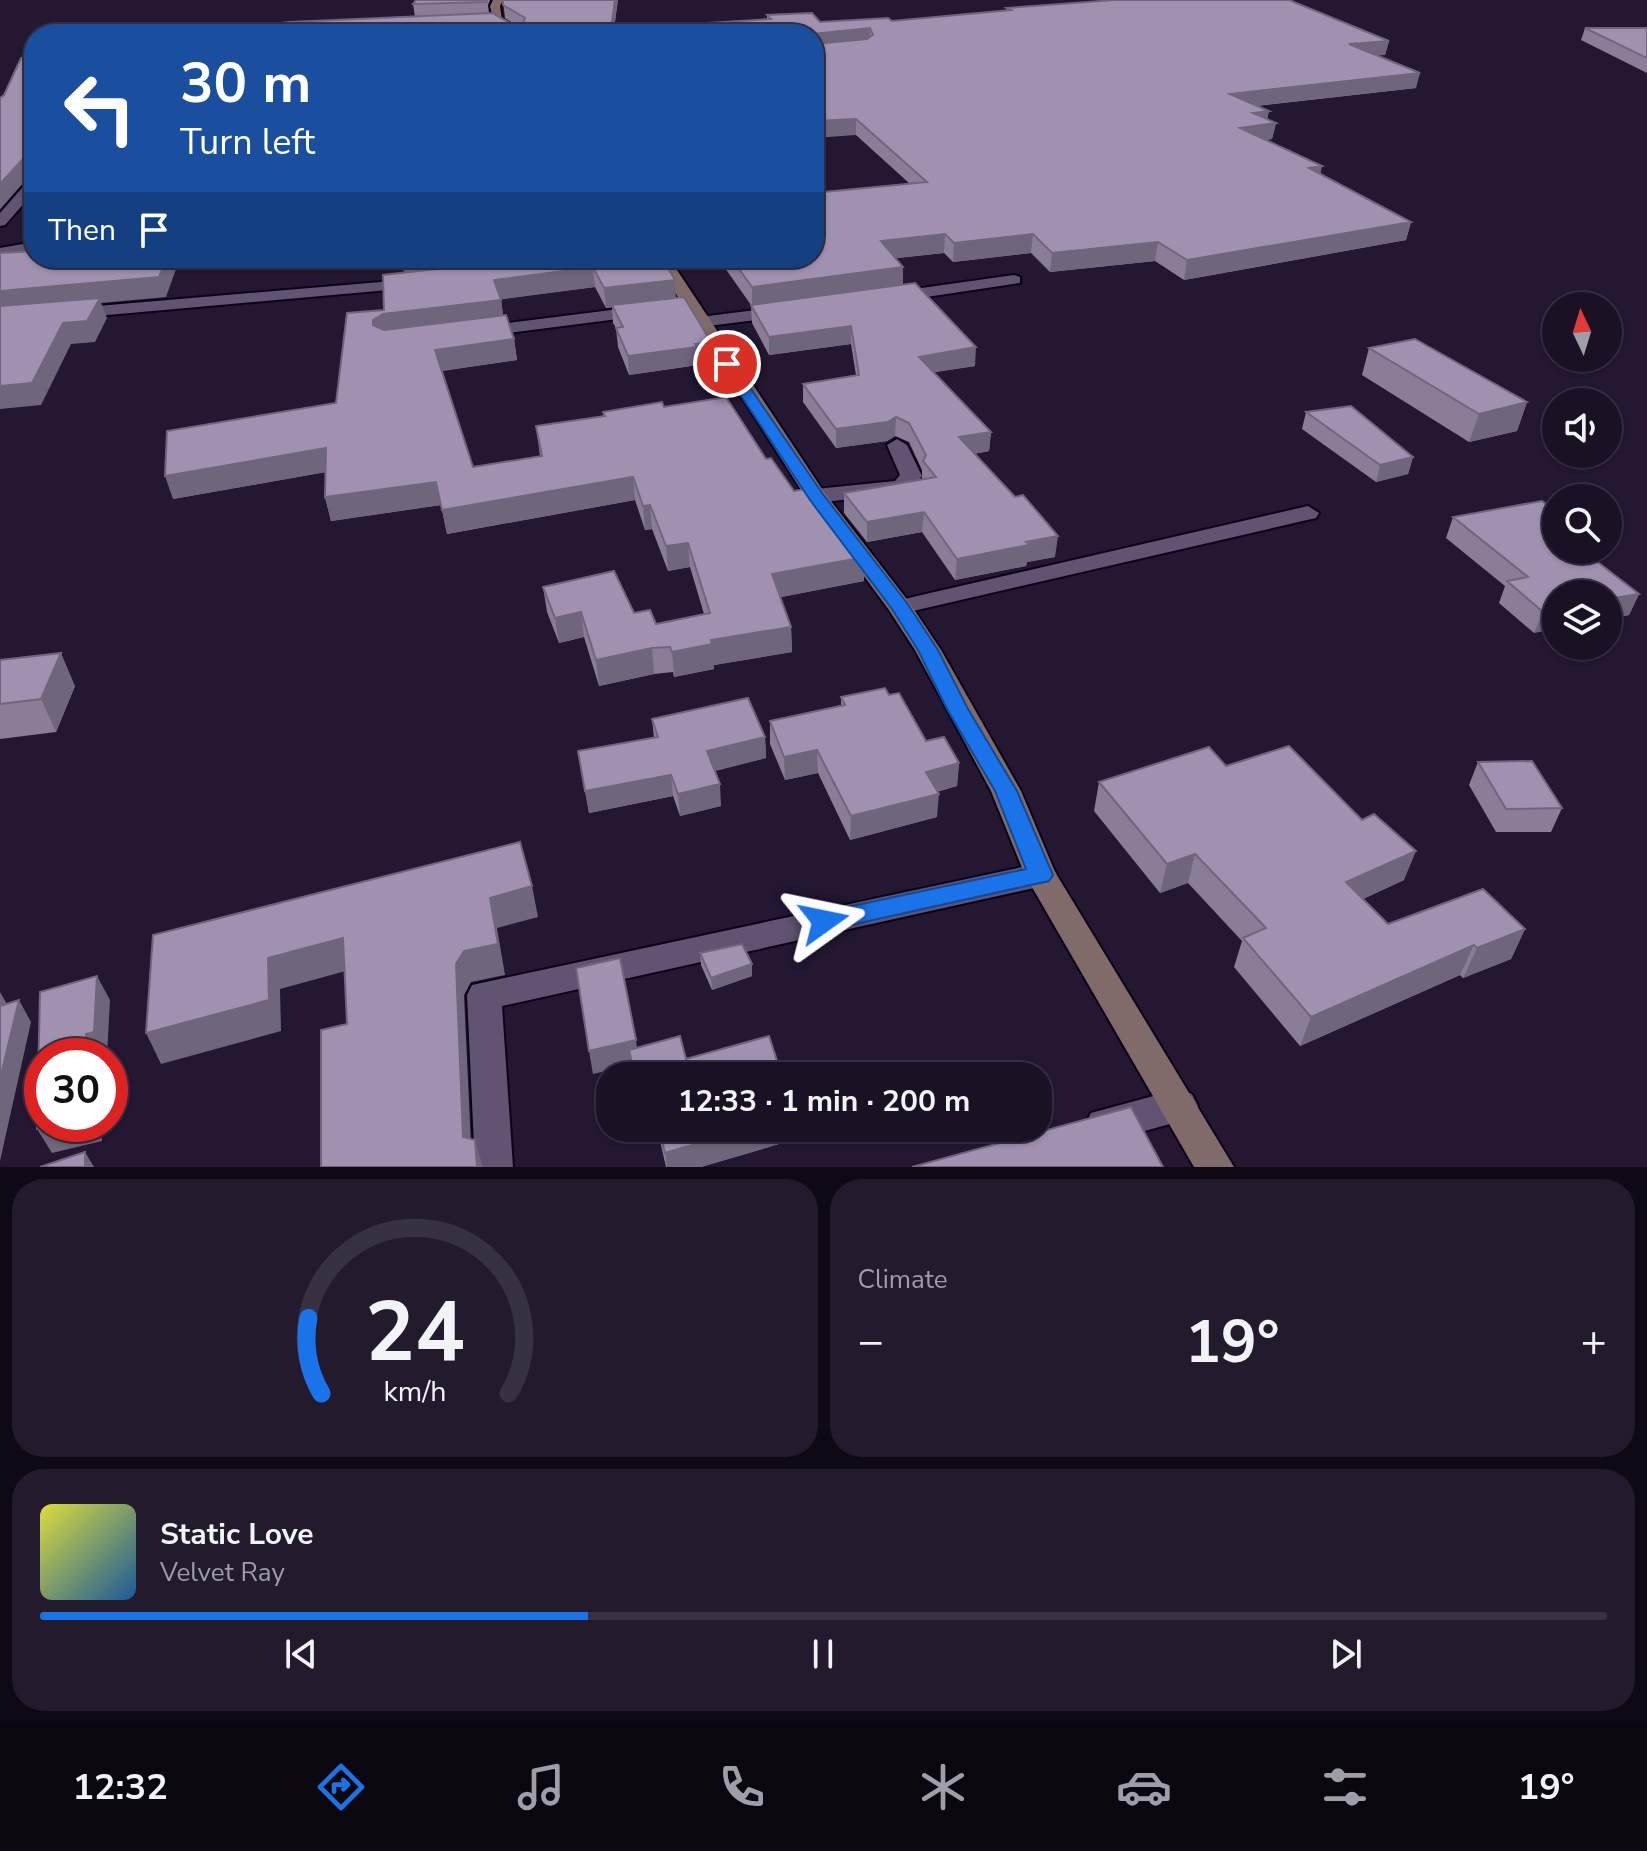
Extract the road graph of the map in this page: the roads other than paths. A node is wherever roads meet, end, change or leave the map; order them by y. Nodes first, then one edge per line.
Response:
1 (498, 0) edge
2 (482, 21) edge
3 (497, 21) junction
4 (502, 24) edge
5 (24, 194) edge
6 (1, 220) edge
7 (24, 249) edge
8 (0, 253) edge
9 (665, 268) edge
10 (1014, 280) dead end
11 (437, 281) edge
12 (873, 299) edge
13 (794, 310) edge
14 (680, 311) junction
15 (60, 314) edge
16 (452, 335) edge
17 (897, 445) dead end
18 (816, 496) junction
19 (1308, 513) dead end
20 (900, 607) junction
21 (1041, 875) junction
22 (1179, 1106) junction
23 (1063, 1136) edge
24 (494, 1167) edge
25 (1215, 1167) edge

1 - 3 street
2 - 3 street
3 - 4 street
5 - 6 street
7 - 8 street
9 - 14 street
10 - 12 street
11 - 15 street
13 - 14 street
14 - 16 street
14 - 18 street
17 - 18 street
18 - 20 street
19 - 20 street
20 - 21 street
21 - 22 street
21 - 24 street
22 - 23 street
22 - 25 street

